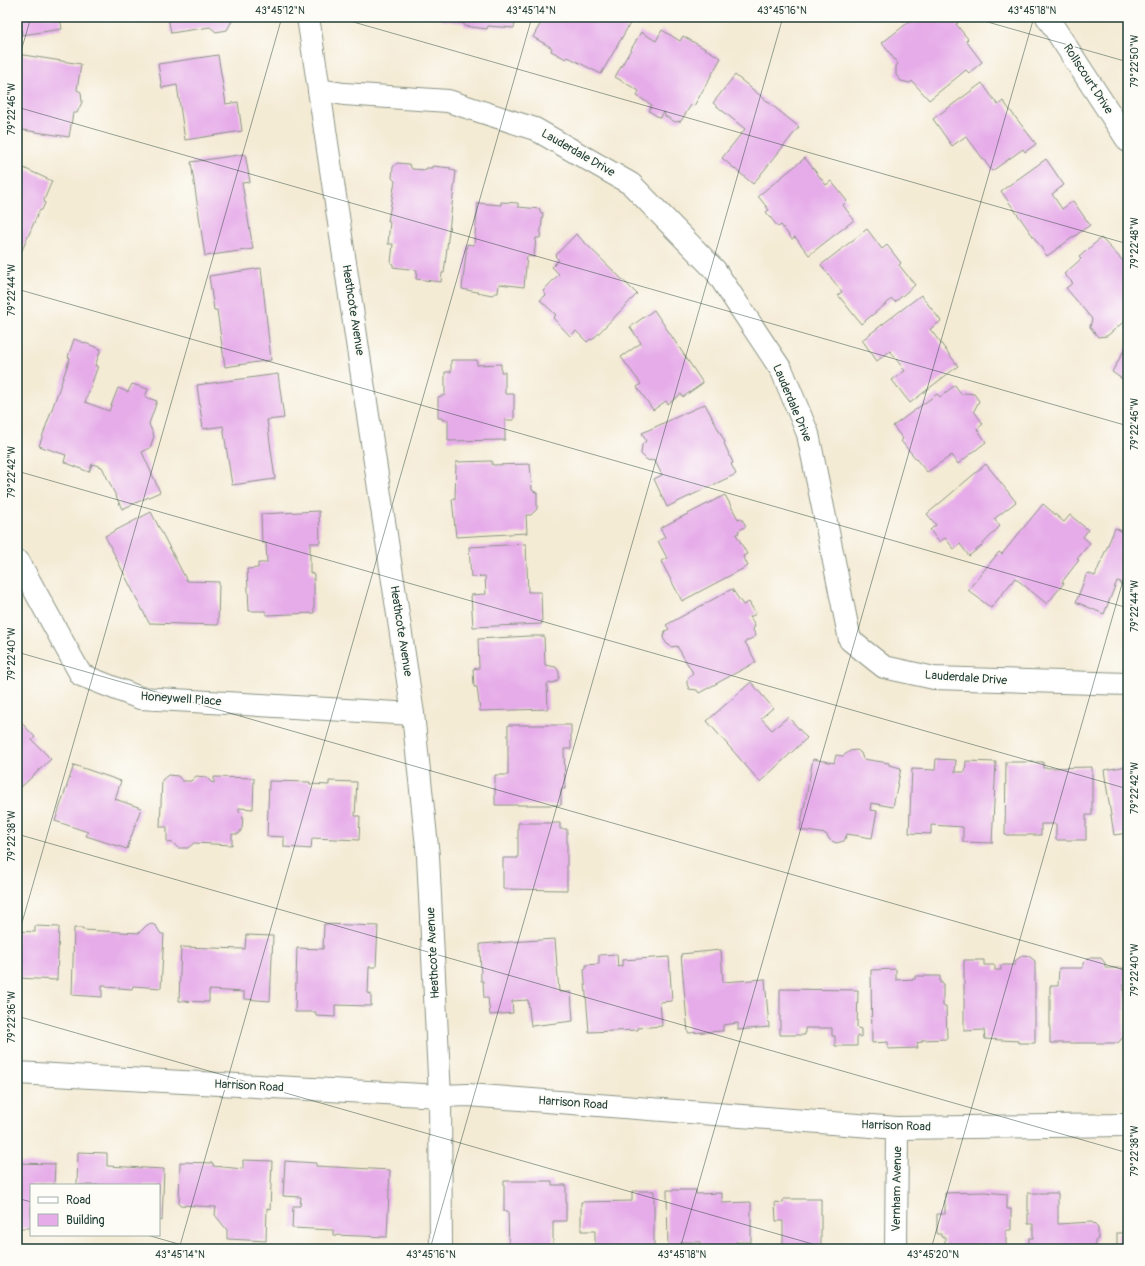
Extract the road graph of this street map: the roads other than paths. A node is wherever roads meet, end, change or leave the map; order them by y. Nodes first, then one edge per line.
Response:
1 (308, 17) edge
2 (1047, 17) edge
3 (319, 90) junction
4 (1128, 141) edge
5 (19, 562) dead end
6 (1128, 684) edge
7 (413, 714) junction
8 (17, 1073) edge
9 (440, 1096) junction
10 (1128, 1125) edge
11 (897, 1128) junction
12 (441, 1249) edge
13 (896, 1249) edge

1 - 3 street, Heathcote Avenue
2 - 4 street, Rollscourt Drive
3 - 6 street, Lauderdale Drive
3 - 7 street, Heathcote Avenue
5 - 7 street, Honeywell Place
7 - 9 street, Heathcote Avenue
8 - 9 street, Harrison Road
9 - 11 street, Harrison Road
9 - 12 street, Heathcote Avenue
10 - 11 street, Harrison Road
11 - 13 street, Vernham Avenue

